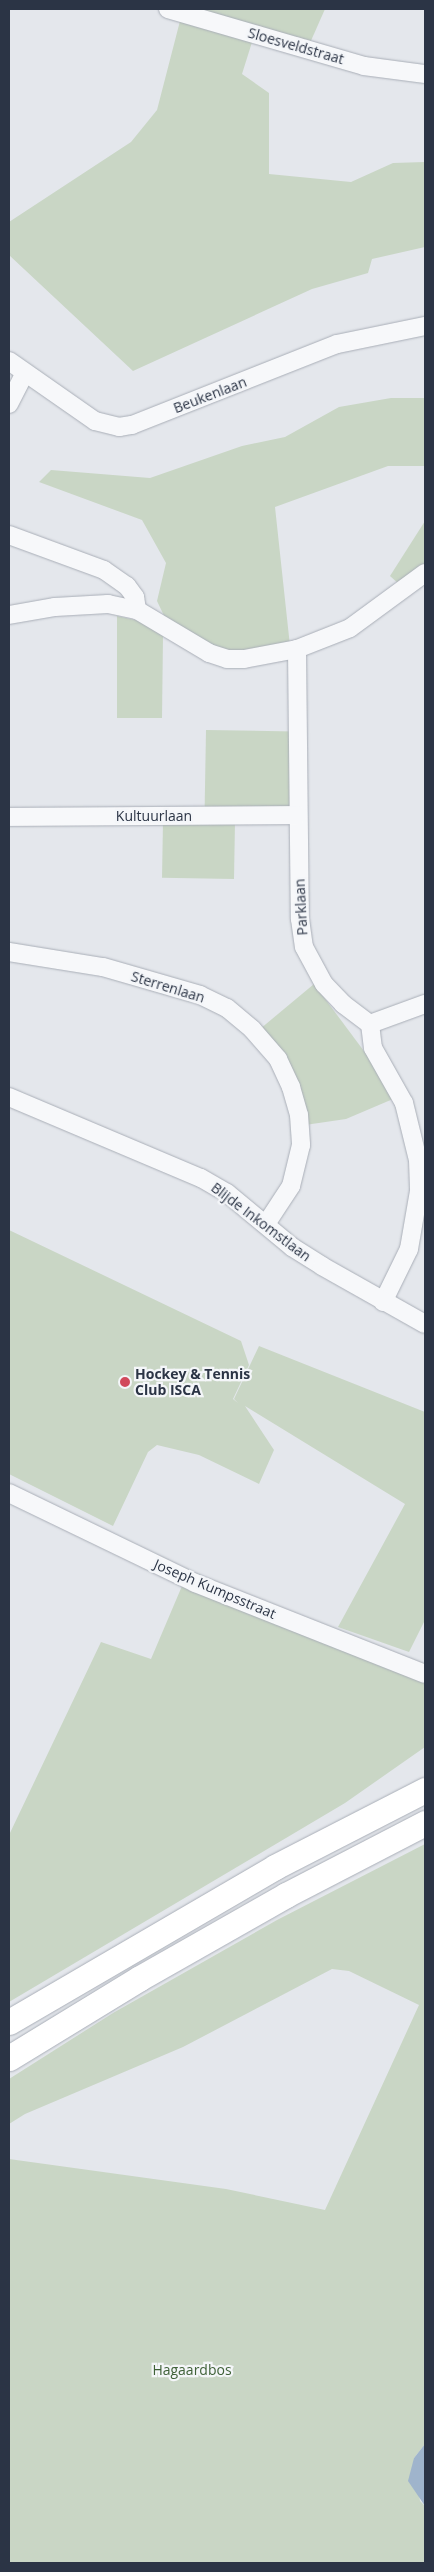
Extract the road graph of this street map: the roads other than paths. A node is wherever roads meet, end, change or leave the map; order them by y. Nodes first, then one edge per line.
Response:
1 (168, 9) edge
2 (425, 74) edge
3 (425, 326) edge
4 (9, 361) edge
5 (24, 374) junction
6 (9, 404) edge
7 (9, 535) edge
8 (425, 573) edge
9 (137, 610) junction
10 (9, 615) edge
11 (297, 649) junction
12 (298, 815) junction
13 (9, 817) edge
14 (9, 952) edge
15 (425, 1004) edge
16 (370, 1024) junction
17 (9, 1097) edge
18 (266, 1224) junction
19 (383, 1302) junction
20 (425, 1324) edge
21 (9, 1493) edge
22 (425, 1674) edge
23 (425, 1790) edge
24 (425, 1823) edge
25 (9, 2022) edge
26 (9, 2058) edge

1 - 2 street, Sloesveldstraat
3 - 5 street, Beukenlaan
4 - 5 street, Beukenlaan
5 - 6 street
7 - 9 street
8 - 11 street
9 - 10 street
9 - 11 street
11 - 12 street, Parklaan
12 - 13 street, Kultuurlaan
12 - 16 street, Parklaan
14 - 18 street, Sterrenlaan
15 - 16 street
16 - 19 street
17 - 18 street, Blijde Inkomstlaan
18 - 19 street, Blijde Inkomstlaan
19 - 20 street, Blijde Inkomstlaan
21 - 22 street, Joseph Kumpsstraat
23 - 25 highway
24 - 26 highway

